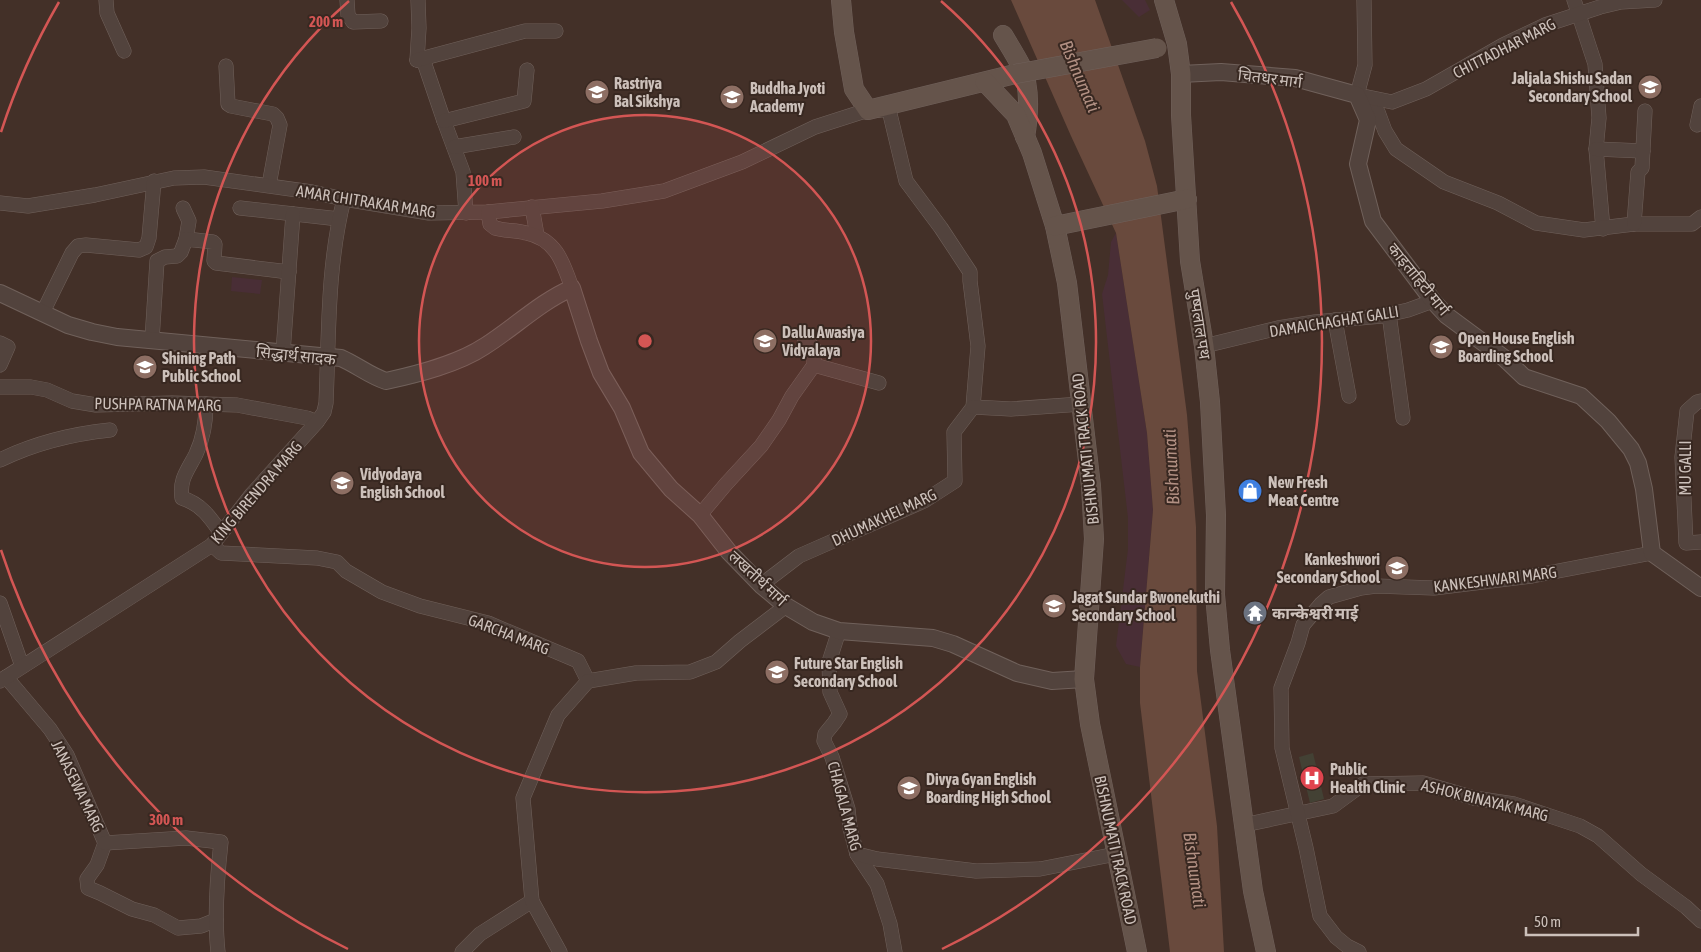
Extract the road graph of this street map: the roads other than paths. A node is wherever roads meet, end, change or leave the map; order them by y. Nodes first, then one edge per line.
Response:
1 (106, 0) edge
2 (347, 0) edge
3 (418, 0) edge
4 (841, 0) edge
5 (1164, 0) edge
6 (1364, 0) edge
7 (1655, 0) edge
8 (1576, 7) edge
9 (381, 21) dead end
10 (556, 31) dead end
11 (1003, 35) dead end
12 (1177, 44) junction
13 (124, 51) dead end
14 (417, 60) junction
15 (226, 66) dead end
16 (527, 70) dead end
17 (1181, 74) junction
18 (985, 82) junction
19 (1357, 95) junction
20 (1701, 106) edge
21 (868, 110) junction
22 (1645, 111) dead end
23 (444, 121) junction
24 (1697, 125) dead end
25 (514, 137) dead end
26 (1025, 137) junction
27 (454, 147) junction
28 (1596, 149) junction
29 (1643, 151) junction
30 (154, 181) junction
31 (269, 185) junction
32 (344, 199) junction
33 (1181, 200) junction
34 (0, 203) edge
35 (532, 207) junction
36 (184, 208) dead end
37 (240, 208) dead end
38 (488, 212) junction
39 (466, 213) junction
40 (293, 214) junction
41 (1701, 217) edge
42 (339, 219) junction
43 (1634, 224) junction
44 (1055, 226) junction
45 (1603, 229) junction
46 (537, 235) junction
47 (186, 239) junction
48 (146, 247) junction
49 (157, 261) junction
50 (289, 272) junction
51 (572, 288) junction
52 (0, 293) edge
53 (1434, 301) junction
54 (43, 312) junction
55 (1389, 314) junction
56 (1335, 320) junction
57 (804, 338) dead end
58 (152, 340) junction
59 (0, 343) edge
60 (1204, 346) junction
61 (283, 353) junction
62 (328, 357) junction
63 (0, 365) edge
64 (814, 365) junction
65 (879, 383) dead end
66 (0, 387) edge
67 (1349, 396) dead end
68 (1701, 401) edge
69 (206, 404) junction
70 (1081, 404) junction
71 (973, 407) junction
72 (1403, 418) dead end
73 (317, 422) junction
74 (110, 430) dead end
75 (0, 460) edge
76 (700, 515) junction
77 (222, 533) junction
78 (1701, 542) edge
79 (212, 545) junction
80 (1652, 553) junction
81 (761, 585) junction
82 (1701, 588) edge
83 (0, 603) edge
84 (786, 606) junction
85 (839, 631) junction
86 (22, 666) junction
87 (3, 679) edge
88 (1084, 679) junction
89 (588, 681) junction
90 (1297, 814) junction
91 (1244, 825) junction
92 (105, 843) junction
93 (857, 854) junction
94 (1116, 854) junction
95 (532, 901) junction
96 (216, 920) junction
97 (1701, 921) edge
98 (218, 952) edge
99 (462, 952) edge
100 (560, 952) edge
101 (895, 952) edge
102 (1137, 952) edge
103 (1266, 952) edge
104 (1359, 952) edge

1 - 13 street
2 - 9 street
3 - 14 street
4 - 21 main road
5 - 12 main road, पुष्पलाल पथ
6 - 19 street
7 - 8 street, CHITTADHAR MARG
8 - 19 street, CHITTADHAR MARG
8 - 28 street
10 - 14 street
11 - 26 main road
12 - 17 main road, पुष्पलाल पथ
12 - 18 main road, bridge
14 - 23 street
15 - 31 street
16 - 23 street
17 - 19 street, चितधर मार्ग
17 - 33 main road, पुष्पलाल पथ
18 - 21 main road
18 - 26 main road, BISHNUMATI TRACK ROAD
19 - 45 street
19 - 53 street, काइताहिटी मार्ग
20 - 24 street
21 - 35 street, AMAR CHITRAKAR MARG
21 - 71 street
22 - 29 street
23 - 27 street
25 - 27 street
26 - 44 main road, BISHNUMATI TRACK ROAD
27 - 39 street
28 - 29 street
28 - 45 street
29 - 43 street
30 - 31 street, AMAR CHITRAKAR MARG
30 - 34 street, AMAR CHITRAKAR MARG
30 - 48 street
31 - 32 street, AMAR CHITRAKAR MARG
32 - 39 street, AMAR CHITRAKAR MARG
32 - 42 street, KING BIRENDRA MARG
33 - 44 main road
33 - 60 main road, पुष्पलाल पथ
35 - 38 street, AMAR CHITRAKAR MARG
35 - 46 street
36 - 47 street
37 - 40 street
38 - 39 street, AMAR CHITRAKAR MARG
38 - 46 street
40 - 42 street
40 - 50 street
41 - 43 street
42 - 62 street, KING BIRENDRA MARG
43 - 45 street
44 - 70 main road, BISHNUMATI TRACK ROAD
46 - 51 street
47 - 49 street
47 - 50 street
48 - 49 street
48 - 54 street
49 - 58 street
50 - 61 street
51 - 62 street, सिद्धार्थ सादक
51 - 76 street, लखतीर्थ मार्ग
52 - 54 street, सिद्धार्थ सादक
53 - 55 street, DAMAICHAGHAT GALLI
53 - 80 street, काइताहिटी मार्ग
54 - 58 street, सिद्धार्थ सादक
55 - 56 street, DAMAICHAGHAT GALLI
55 - 72 street
56 - 60 street, DAMAICHAGHAT GALLI
56 - 67 street
57 - 64 street
58 - 61 street, सिद्धार्थ सादक
59 - 63 street
60 - 91 main road, पुष्पलाल पथ
61 - 62 street, सिद्धार्थ सादक
62 - 73 street, KING BIRENDRA MARG
64 - 65 street
64 - 76 street
66 - 69 street, PUSHPA RATNA MARG
68 - 78 street, MU GALLI
69 - 73 street, PUSHPA RATNA MARG
69 - 77 street
70 - 71 street
70 - 88 main road, BISHNUMATI TRACK ROAD
71 - 81 street, DHUMAKHEL MARG
73 - 77 street, KING BIRENDRA MARG
74 - 75 street
76 - 81 street, लखतीर्थ मार्ग
77 - 79 street, KING BIRENDRA MARG
79 - 86 street, KING BIRENDRA MARG
79 - 89 street, GARCHA MARG
80 - 82 street
80 - 90 street, KANKESHWARI MARG
81 - 84 street, लखतीर्थ मार्ग
83 - 86 street
84 - 85 street, लखतीर्थ मार्ग
84 - 89 street
85 - 88 street, लखतीर्थ मार्ग
85 - 93 street, CHAGALA MARG
86 - 87 street, KING BIRENDRA MARG
87 - 92 street, JANASEWA MARG
88 - 94 main road, BISHNUMATI TRACK ROAD
89 - 95 street
90 - 91 street, ASHOK BINAYAK MARG
90 - 97 street, ASHOK BINAYAK MARG
90 - 104 street, KANKESHWARI MARG
91 - 103 main road
92 - 96 street, JANASEWA MARG
92 - 96 street
93 - 94 street
93 - 101 street, CHAGALA MARG
94 - 102 main road, BISHNUMATI TRACK ROAD
95 - 99 street
95 - 100 street
96 - 98 street

